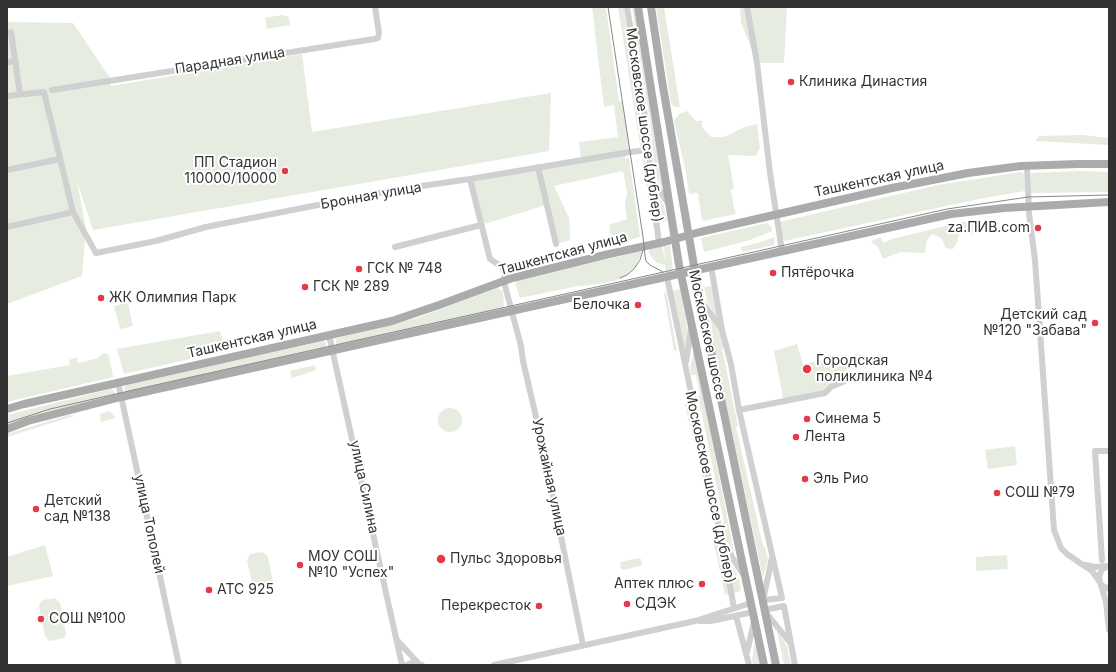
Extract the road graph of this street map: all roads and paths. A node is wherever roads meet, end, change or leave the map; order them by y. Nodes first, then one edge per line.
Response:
1 (375, 7) edge
2 (627, 7) edge
3 (638, 7) edge
4 (651, 7) edge
5 (747, 7) edge
6 (11, 32) dead end
7 (16, 61) junction
8 (7, 62) edge
9 (52, 90) dead end
10 (20, 94) junction
11 (7, 96) edge
12 (648, 150) junction
13 (60, 159) junction
14 (1109, 164) edge
15 (1028, 166) junction
16 (538, 167) junction
17 (7, 170) edge
18 (651, 178) junction
19 (470, 179) junction
20 (1109, 202) edge
21 (670, 205) junction
22 (1029, 206) junction
23 (73, 212) junction
24 (776, 215) junction
25 (481, 225) junction
26 (7, 227) edge
27 (689, 236) junction
28 (675, 239) junction
29 (659, 243) junction
30 (556, 244) dead end
31 (395, 247) dead end
32 (782, 251) junction
33 (711, 266) junction
34 (695, 270) junction
35 (681, 274) junction
36 (667, 277) junction
37 (504, 282) junction
38 (702, 302) junction
39 (512, 311) junction
40 (692, 326) junction
41 (722, 330) junction
42 (329, 335) junction
43 (333, 351) junction
44 (685, 366) junction
45 (858, 374) dead end
46 (118, 382) junction
47 (121, 397) junction
48 (7, 409) edge
49 (739, 410) junction
50 (7, 429) edge
51 (1109, 450) edge
52 (722, 542) junction
53 (772, 558) junction
54 (1102, 560) dead end
55 (1084, 565) junction
56 (1108, 566) edge
57 (746, 578) junction
58 (1100, 583) junction
59 (1109, 589) edge
60 (762, 600) junction
61 (751, 603) junction
62 (734, 608) junction
63 (764, 610) junction
64 (736, 616) junction
65 (754, 616) junction
66 (1109, 618) edge
67 (696, 620) junction
68 (1109, 630) edge
69 (397, 640) junction
70 (791, 644) junction
71 (583, 645) junction
72 (746, 654) junction
73 (421, 664) edge
74 (179, 665) edge
75 (402, 665) edge
76 (406, 665) edge
77 (494, 665) edge
78 (749, 665) edge
79 (764, 665) edge
80 (776, 665) edge
81 (795, 665) edge

1 - 9 street, Парадная улица
2 - 12 street, Московское шоссе (дублер)
3 - 21 main road, Московское шоссе
4 - 27 main road, Московское шоссе
5 - 24 street
6 - 7 street
7 - 8 street
7 - 10 street
10 - 11 street
10 - 13 street
12 - 16 street, Бронная улица
12 - 18 street, Московское шоссе (дублер)
13 - 17 street
13 - 23 street
14 - 15 main road, Ташкентская улица
15 - 22 street
15 - 24 main road, Ташкентская улица
16 - 19 street, Бронная улица
16 - 30 street
18 - 21 street
18 - 29 street, Московское шоссе (дублер)
19 - 23 street, Бронная улица
19 - 25 street
20 - 22 main road, Ташкентская улица
21 - 28 main road, Московское шоссе
22 - 32 main road, Ташкентская улица
22 - 55 street
23 - 26 street
24 - 27 main road, Ташкентская улица
24 - 32 street
25 - 31 street
25 - 37 street
27 - 28 main road, Ташкентская улица
27 - 34 main road, Московское шоссе
28 - 29 main road, Ташкентская улица
28 - 35 main road, Московское шоссе
29 - 37 main road, Ташкентская улица
32 - 33 main road, Ташкентская улица
33 - 34 main road, Ташкентская улица
33 - 41 street
34 - 35 main road, Ташкентская улица
34 - 38 main road, Московское шоссе
35 - 36 main road, Ташкентская улица
35 - 40 main road, Московское шоссе
36 - 39 main road, Ташкентская улица
36 - 44 street, Московское шоссе (дублер)
37 - 39 street, Урожайная улица
37 - 42 main road, Ташкентская улица
38 - 41 street
38 - 60 main road, Московское шоссе
39 - 43 main road, Ташкентская улица
39 - 71 street, Урожайная улица
40 - 44 street, Московское шоссе (дублер)
40 - 57 main road, Московское шоссе
41 - 49 street
42 - 43 street, улица Силина
42 - 46 main road, Ташкентская улица
43 - 47 main road, Ташкентская улица
43 - 69 street, улица Силина
44 - 52 street, Московское шоссе (дублер)
45 - 49 street
46 - 47 street, улица Тополей
46 - 48 main road, Ташкентская улица
47 - 50 main road, Ташкентская улица
47 - 74 street, улица Тополей
49 - 53 street
51 - 54 street
52 - 57 street
52 - 62 street, Московское шоссе (дублер)
53 - 60 street
53 - 60 street
55 - 56 street
55 - 58 street
56 - 58 street
57 - 61 main road, Московское шоссе
58 - 59 street
58 - 66 street
60 - 61 main road
60 - 63 main road, Московское шоссе
61 - 62 street
61 - 65 main road, Московское шоссе
62 - 67 street
63 - 65 main road
63 - 70 street
63 - 70 street
63 - 80 main road, Московское шоссе
64 - 65 street
64 - 67 street
64 - 72 street
65 - 72 street
65 - 79 main road, Московское шоссе
66 - 68 street
67 - 71 street
69 - 73 street, улица Силина
69 - 75 street, улица Силина
70 - 81 street
71 - 77 street
72 - 78 street
73 - 76 street

